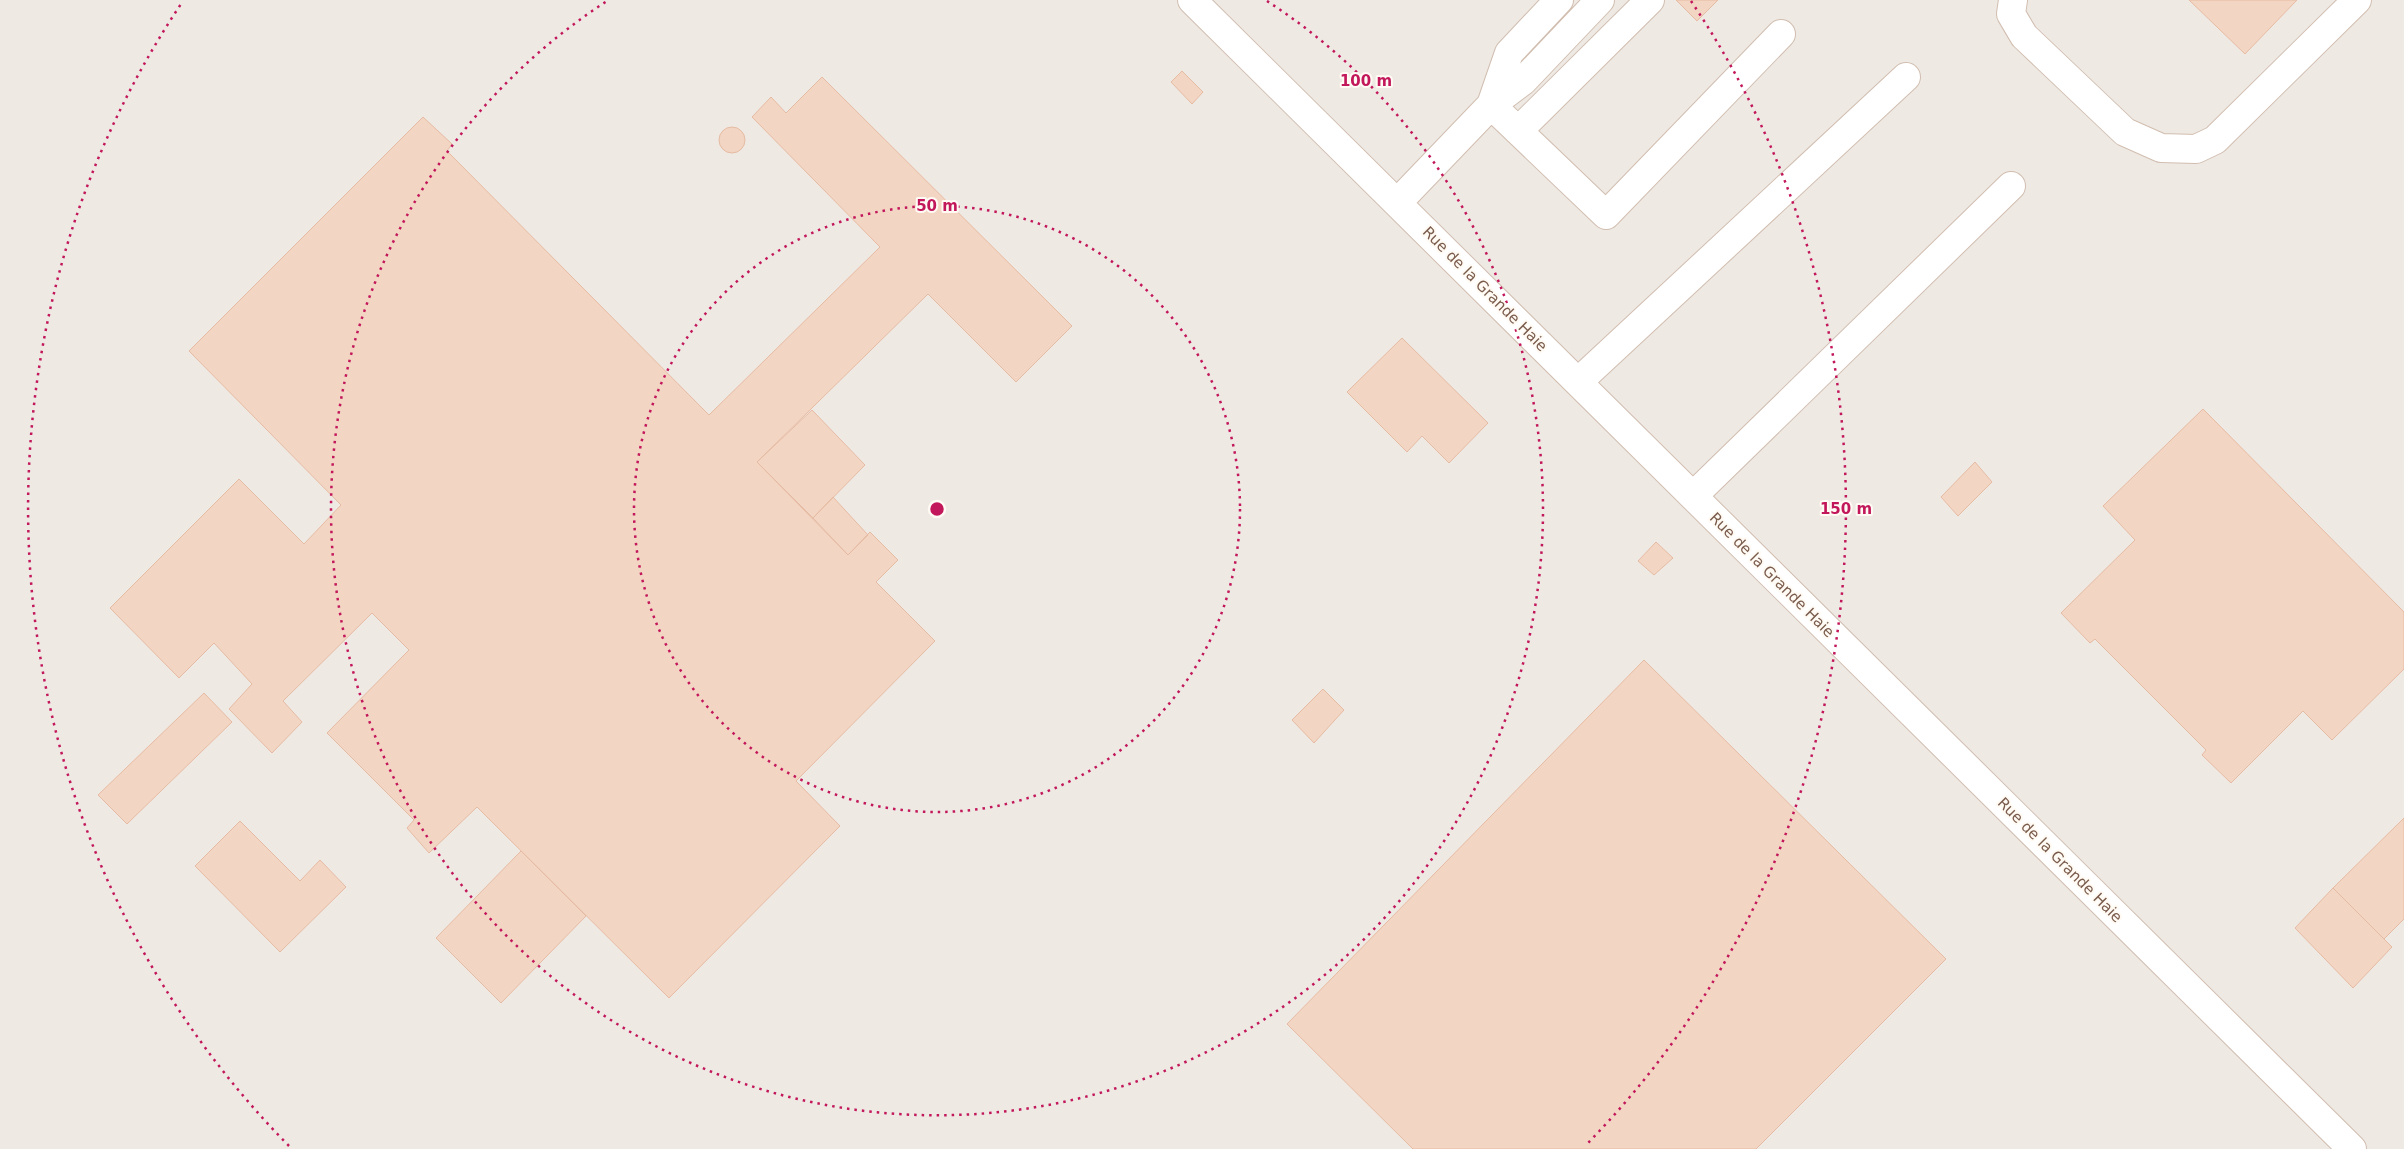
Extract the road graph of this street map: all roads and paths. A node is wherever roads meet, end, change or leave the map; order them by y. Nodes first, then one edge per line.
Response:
1 (1192, 0) edge
2 (1559, 0) edge
3 (1600, 0) edge
4 (1650, 0) edge
5 (2014, 0) edge
6 (2354, 1) edge
7 (1781, 34) dead end
8 (1906, 77) dead end
9 (1490, 105) junction
10 (1518, 131) junction
11 (2011, 186) dead end
12 (1397, 203) junction
13 (1578, 382) junction
14 (1693, 496) junction
15 (2352, 1149) edge

1 - 12 street, Rue de la Grande Haie
2 - 9 street
3 - 9 street
4 - 10 street
5 - 6 street
7 - 10 street
8 - 13 street
9 - 10 street
9 - 12 street
11 - 14 street
12 - 13 street, Rue de la Grande Haie
13 - 14 street, Rue de la Grande Haie
14 - 15 street, Rue de la Grande Haie

